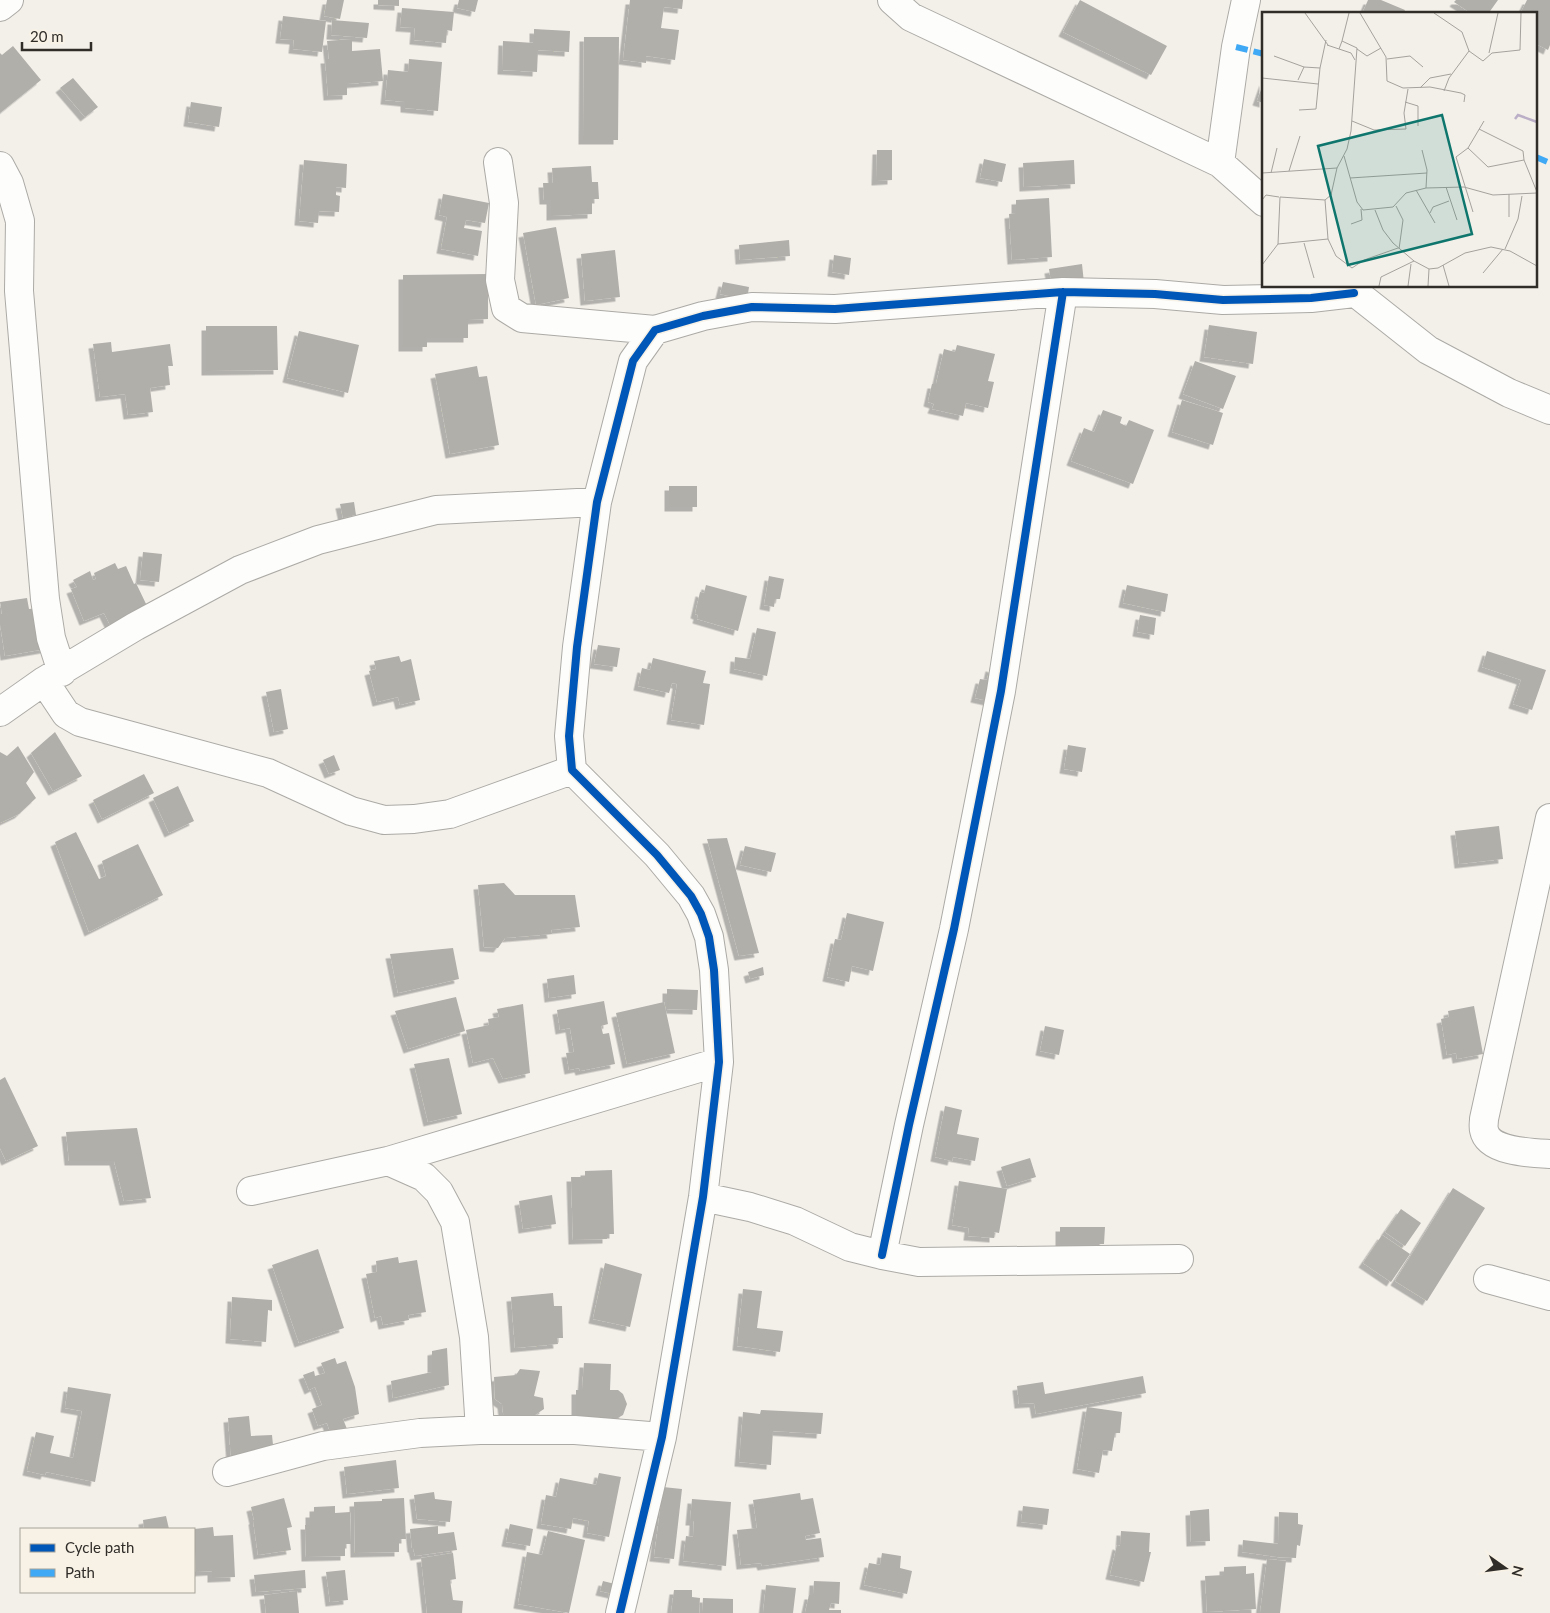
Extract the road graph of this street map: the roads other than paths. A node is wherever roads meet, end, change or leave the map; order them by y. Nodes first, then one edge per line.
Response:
1 (9, 0) edge
2 (892, 0) edge
3 (1246, 0) edge
4 (0, 7) edge
5 (498, 162) dead end
6 (1220, 163) junction
7 (0, 166) edge
8 (1262, 200) edge
9 (1350, 290) edge
10 (1063, 292) junction
11 (655, 330) junction
12 (1550, 410) edge
13 (597, 502) junction
14 (53, 677) junction
15 (0, 712) edge
16 (572, 770) junction
17 (1550, 818) edge
18 (719, 1062) junction
19 (1550, 1154) edge
20 (388, 1161) junction
21 (251, 1191) dead end
22 (704, 1198) junction
23 (882, 1255) junction
24 (1179, 1259) dead end
25 (1488, 1278) dead end
26 (1550, 1296) edge
27 (480, 1430) junction
28 (662, 1437) junction
29 (227, 1472) dead end
30 (620, 1613) edge

1 - 4 street
2 - 6 street
3 - 6 street
5 - 11 street
6 - 8 street
7 - 14 street
9 - 10 street
9 - 12 street
10 - 11 street
10 - 23 street
11 - 13 street
13 - 14 street
13 - 16 street
14 - 15 street
14 - 16 street
16 - 18 street
17 - 19 street
18 - 20 street
18 - 22 street
20 - 21 street
20 - 27 street
22 - 23 street
22 - 28 street
23 - 24 street
25 - 26 street
27 - 28 street
27 - 29 street
28 - 30 street

